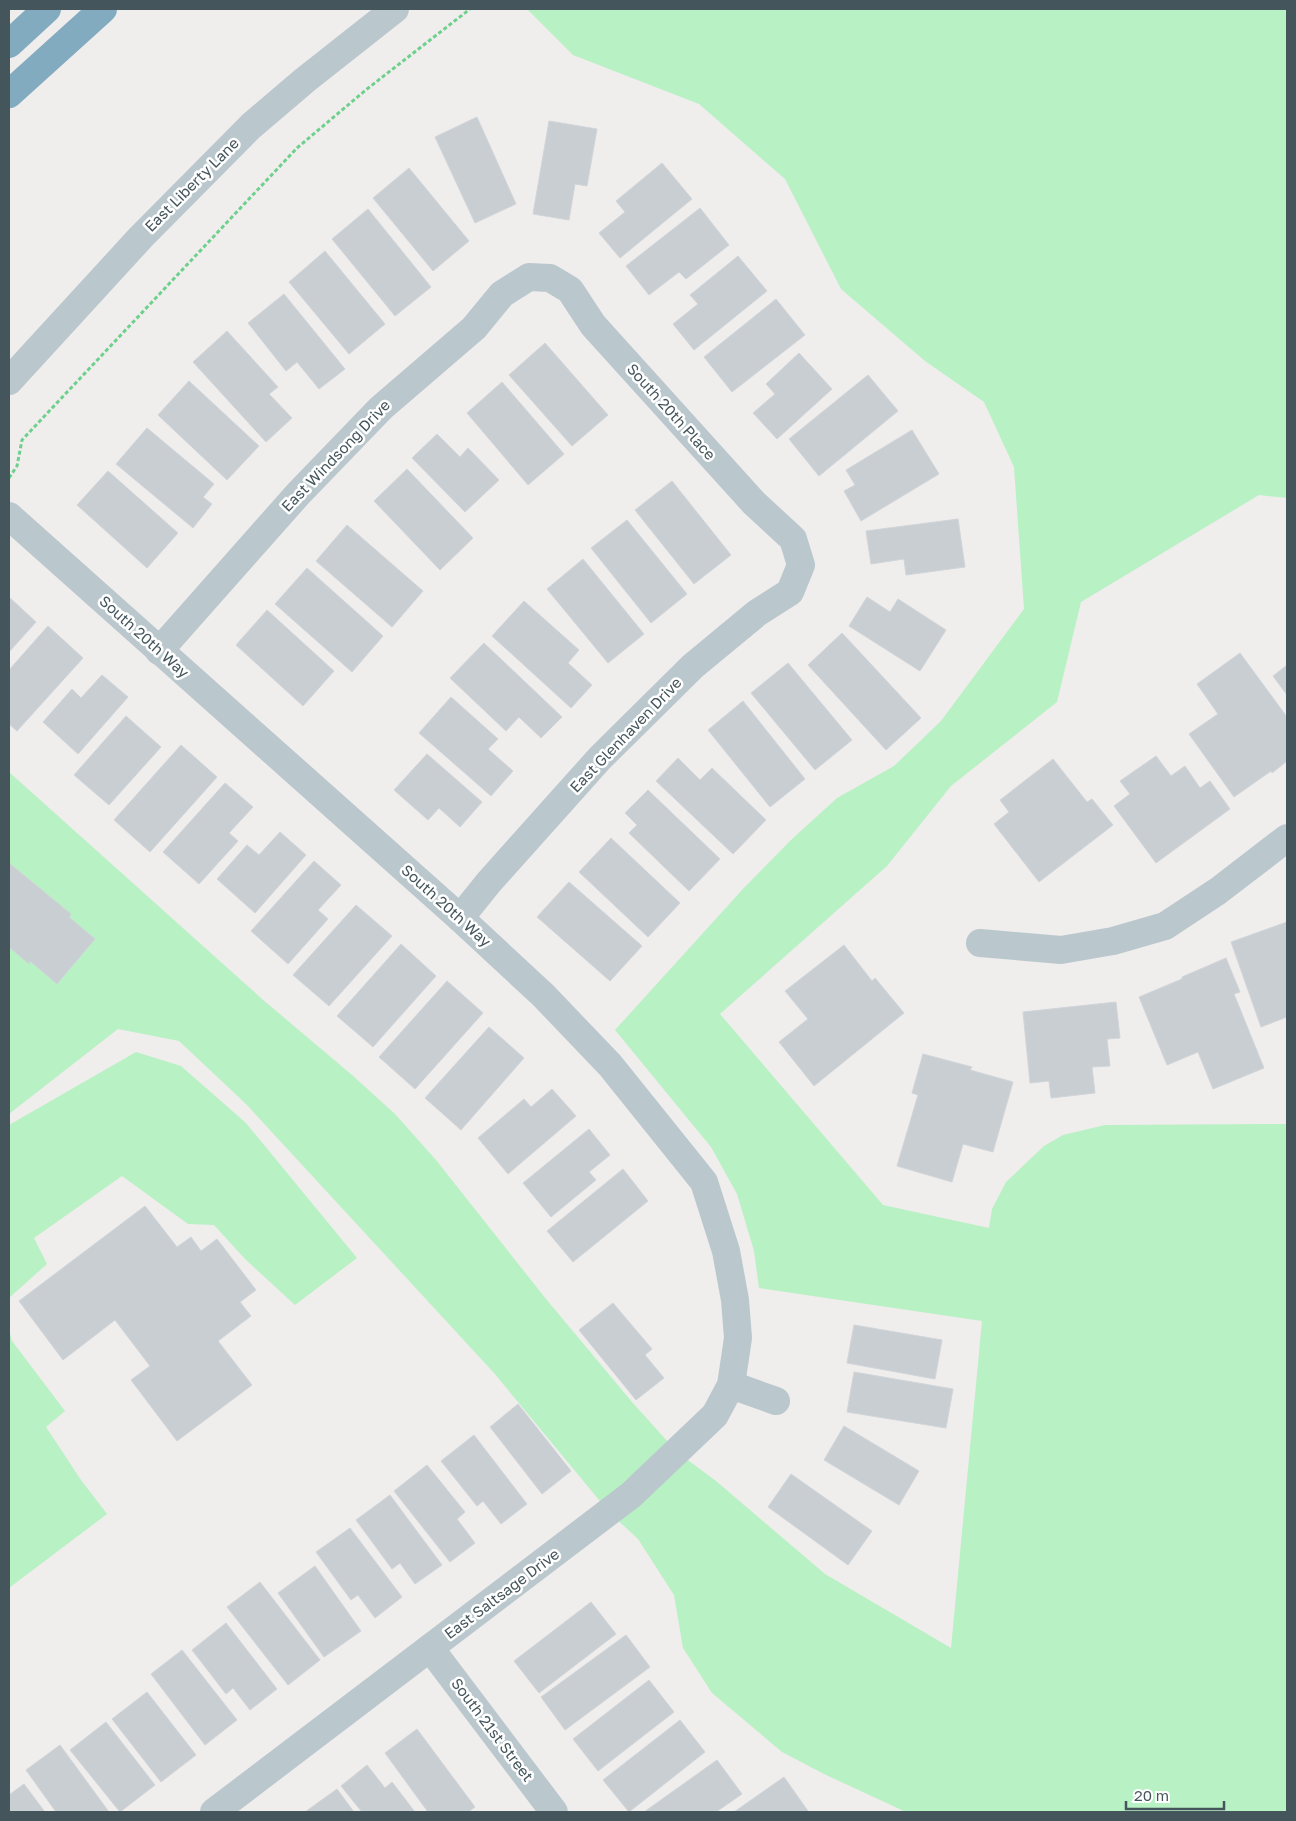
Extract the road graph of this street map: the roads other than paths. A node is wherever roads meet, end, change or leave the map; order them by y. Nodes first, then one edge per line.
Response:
1 (47, 9) edge
2 (103, 9) edge
3 (395, 9) edge
4 (9, 44) edge
5 (9, 94) edge
6 (529, 278) joint
7 (9, 381) edge
8 (9, 516) edge
9 (801, 565) joint
10 (159, 651) junction
11 (1287, 838) edge
12 (460, 918) junction
13 (980, 943) dead end
14 (731, 1385) junction
15 (776, 1401) dead end
16 (430, 1648) junction
17 (214, 1812) edge
18 (554, 1812) edge

1 - 4 highway
2 - 5 highway
3 - 7 street, East Liberty Lane
6 - 9 street, South 20th Place
6 - 10 street, East Windsong Drive
8 - 10 street, South 20th Way
9 - 12 street, East Glenhaven Drive
10 - 12 street, South 20th Way
11 - 13 street
12 - 14 street, South 20th Way
14 - 15 street
14 - 16 street, East Saltsage Drive
16 - 17 street, East Saltsage Drive
16 - 18 street, South 21st Street

